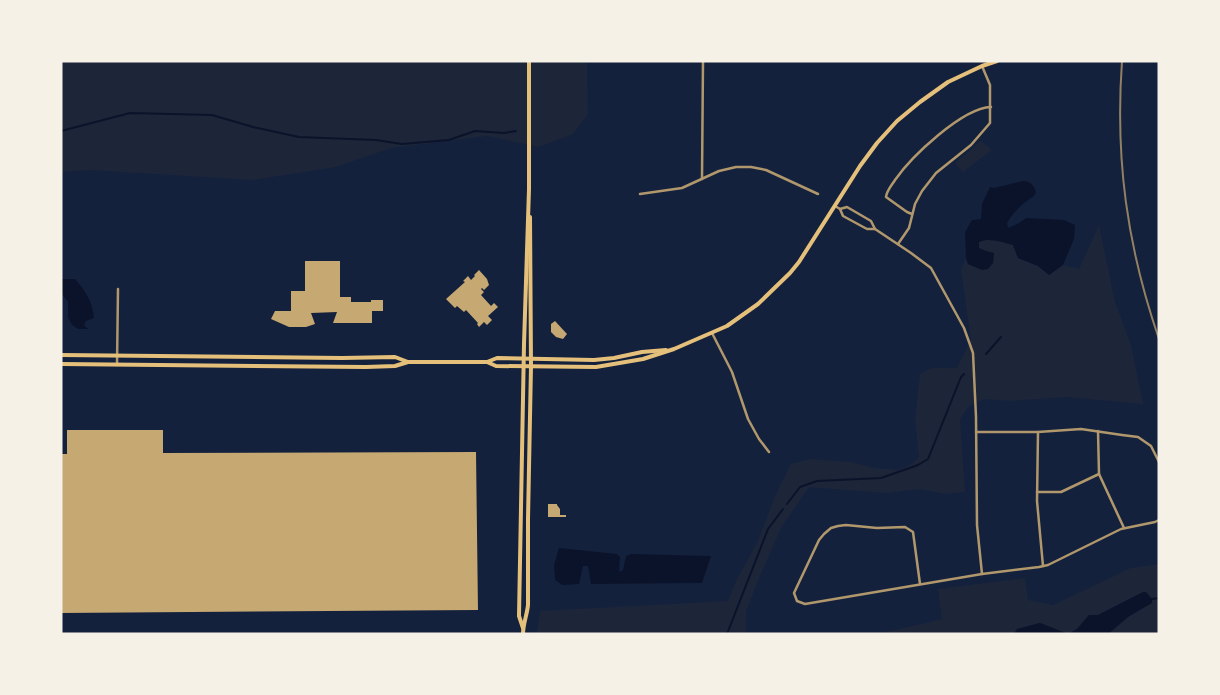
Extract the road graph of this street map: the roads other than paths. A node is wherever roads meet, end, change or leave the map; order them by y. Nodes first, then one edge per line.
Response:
1 (529, 61) edge
2 (703, 61) edge
3 (997, 61) edge
4 (982, 66) junction
5 (991, 107) junction
6 (702, 179) junction
7 (529, 190) junction
8 (640, 194) dead end
9 (818, 194) dead end
10 (835, 206) junction
11 (840, 209) junction
12 (913, 214) junction
13 (875, 229) junction
14 (898, 244) junction
15 (118, 289) dead end
16 (712, 333) junction
17 (674, 349) junction
18 (61, 355) edge
19 (117, 355) junction
20 (524, 358) junction
21 (531, 358) junction
22 (408, 362) junction
23 (487, 362) junction
24 (61, 364) edge
25 (117, 365) junction
26 (524, 366) junction
27 (531, 366) junction
28 (1098, 431) junction
29 (976, 432) junction
30 (1038, 432) junction
31 (769, 452) dead end
32 (1159, 462) edge
33 (1099, 474) junction
34 (1037, 492) junction
35 (1159, 520) edge
36 (1124, 528) junction
37 (1043, 566) junction
38 (982, 574) junction
39 (920, 584) junction
40 (523, 628) junction
41 (523, 634) edge

1 - 7 main road
2 - 6 street
3 - 4 main road
4 - 5 street
4 - 10 main road
5 - 12 street
5 - 12 street
6 - 8 street
6 - 9 street
7 - 20 main road
7 - 21 main road
10 - 11 street
10 - 16 main road
11 - 13 street
11 - 13 street
12 - 14 street
13 - 14 street
14 - 29 street
15 - 19 street
16 - 17 main road
16 - 31 street
17 - 21 main road
17 - 27 main road
18 - 19 main road
19 - 22 main road
19 - 25 street
20 - 21 main road
20 - 23 main road
20 - 26 main road
21 - 27 main road
22 - 23 main road
22 - 25 main road
23 - 26 main road
24 - 25 main road
26 - 27 main road
26 - 40 main road
27 - 40 main road
28 - 30 street
28 - 32 street
28 - 33 street
29 - 30 street
29 - 38 street
30 - 34 street
33 - 34 street
33 - 36 street
34 - 37 street
35 - 36 street
36 - 37 street
37 - 38 street
38 - 39 street
39 - 39 street
40 - 41 main road

